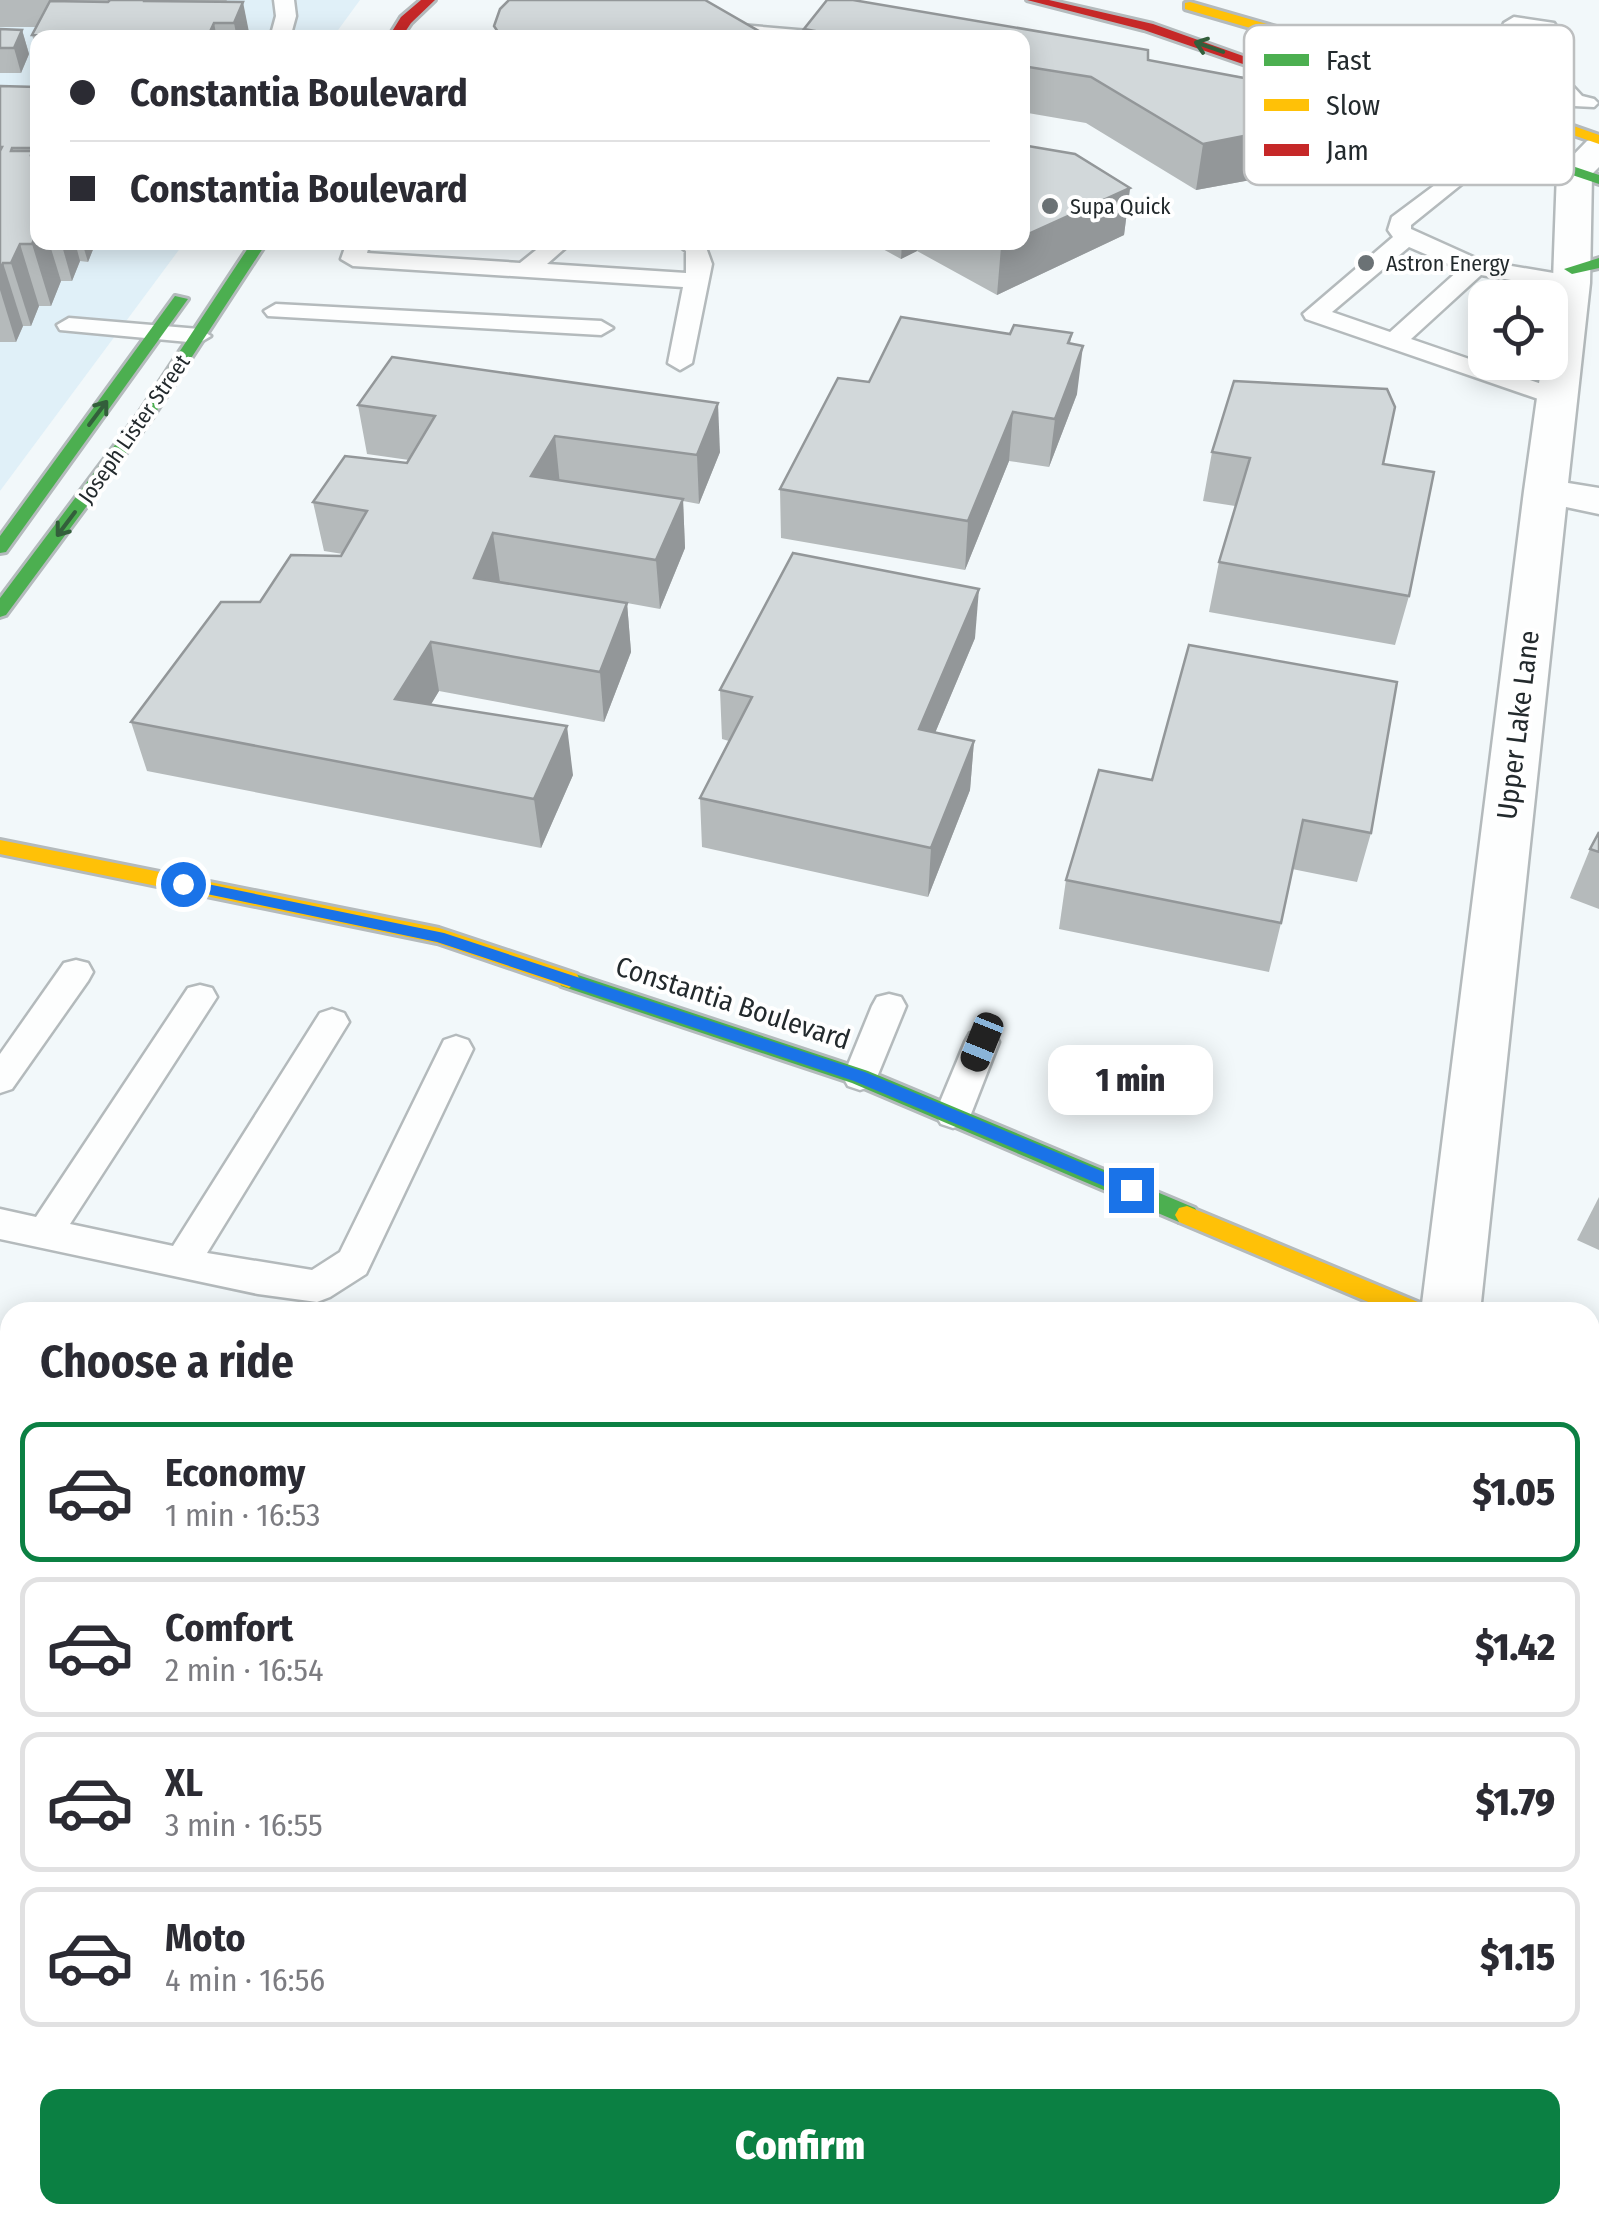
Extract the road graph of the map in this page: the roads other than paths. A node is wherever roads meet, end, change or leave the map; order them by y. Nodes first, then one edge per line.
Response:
1 (284, 0) edge
2 (429, 0) edge
3 (1032, 0) edge
4 (1167, 0) edge
5 (690, 24) edge
6 (1263, 25) edge
7 (282, 30) edge
8 (399, 30) edge
9 (715, 30) edge
10 (1244, 59) edge
11 (1190, 78) edge
12 (1244, 86) edge
13 (1599, 102) edge
14 (1576, 103) edge
15 (1593, 160) edge
16 (1449, 185) edge
17 (1406, 238) junction
18 (255, 250) edge
19 (552, 250) edge
20 (697, 250) edge
21 (1476, 267) junction
22 (523, 272) junction
23 (1581, 272) edge
24 (345, 277) edge
25 (696, 281) junction
26 (189, 286) dead end
27 (276, 311) dead end
28 (69, 325) dead end
29 (601, 328) dead end
30 (158, 330) junction
31 (199, 336) junction
32 (1394, 341) junction
33 (680, 363) dead end
34 (1556, 397) junction
35 (1545, 492) junction
36 (1599, 501) edge
37 (0, 548) edge
38 (0, 611) edge
39 (0, 846) edge
40 (76, 972) dead end
41 (200, 997) dead end
42 (889, 1006) dead end
43 (332, 1022) dead end
44 (982, 1042) dead end
45 (456, 1049) dead end
46 (860, 1077) junction
47 (0, 1080) edge
48 (953, 1114) junction
49 (0, 1224) edge
50 (44, 1234) junction
51 (182, 1262) junction
52 (1393, 1302) edge
53 (1451, 1302) edge

1 - 7 lane
2 - 8 street
10 -> 3 street
4 - 6 street
5 - 9 lane
11 - 12 lane
13 - 14 lane
15 - 23 street, Upper Lake Lane
16 - 17 lane
17 - 21 lane
17 - 32 lane
18 - 31 street, Joseph Lister Street
19 - 22 lane
20 - 25 lane
21 - 23 lane
21 - 32 lane
22 - 24 lane
22 - 25 lane
23 - 34 street, Upper Lake Lane
24 - 27 lane
24 - 29 lane
25 - 33 lane
26 - 30 street, Joseph Lister Street
28 - 30 lane
30 - 31 lane
37 -> 30 street, Joseph Lister Street
31 -> 38 street, Joseph Lister Street
32 - 34 lane
34 - 35 street, Upper Lake Lane
35 - 36 street
35 - 53 street, Upper Lake Lane
39 - 46 street, Constantia Boulevard
40 - 47 lane
41 - 50 lane
42 - 46 lane
43 - 51 lane
44 - 48 lane
45 - 51 lane
46 - 48 street, Constantia Boulevard
48 - 52 street, Constantia Boulevard
49 - 50 lane
50 - 51 lane

